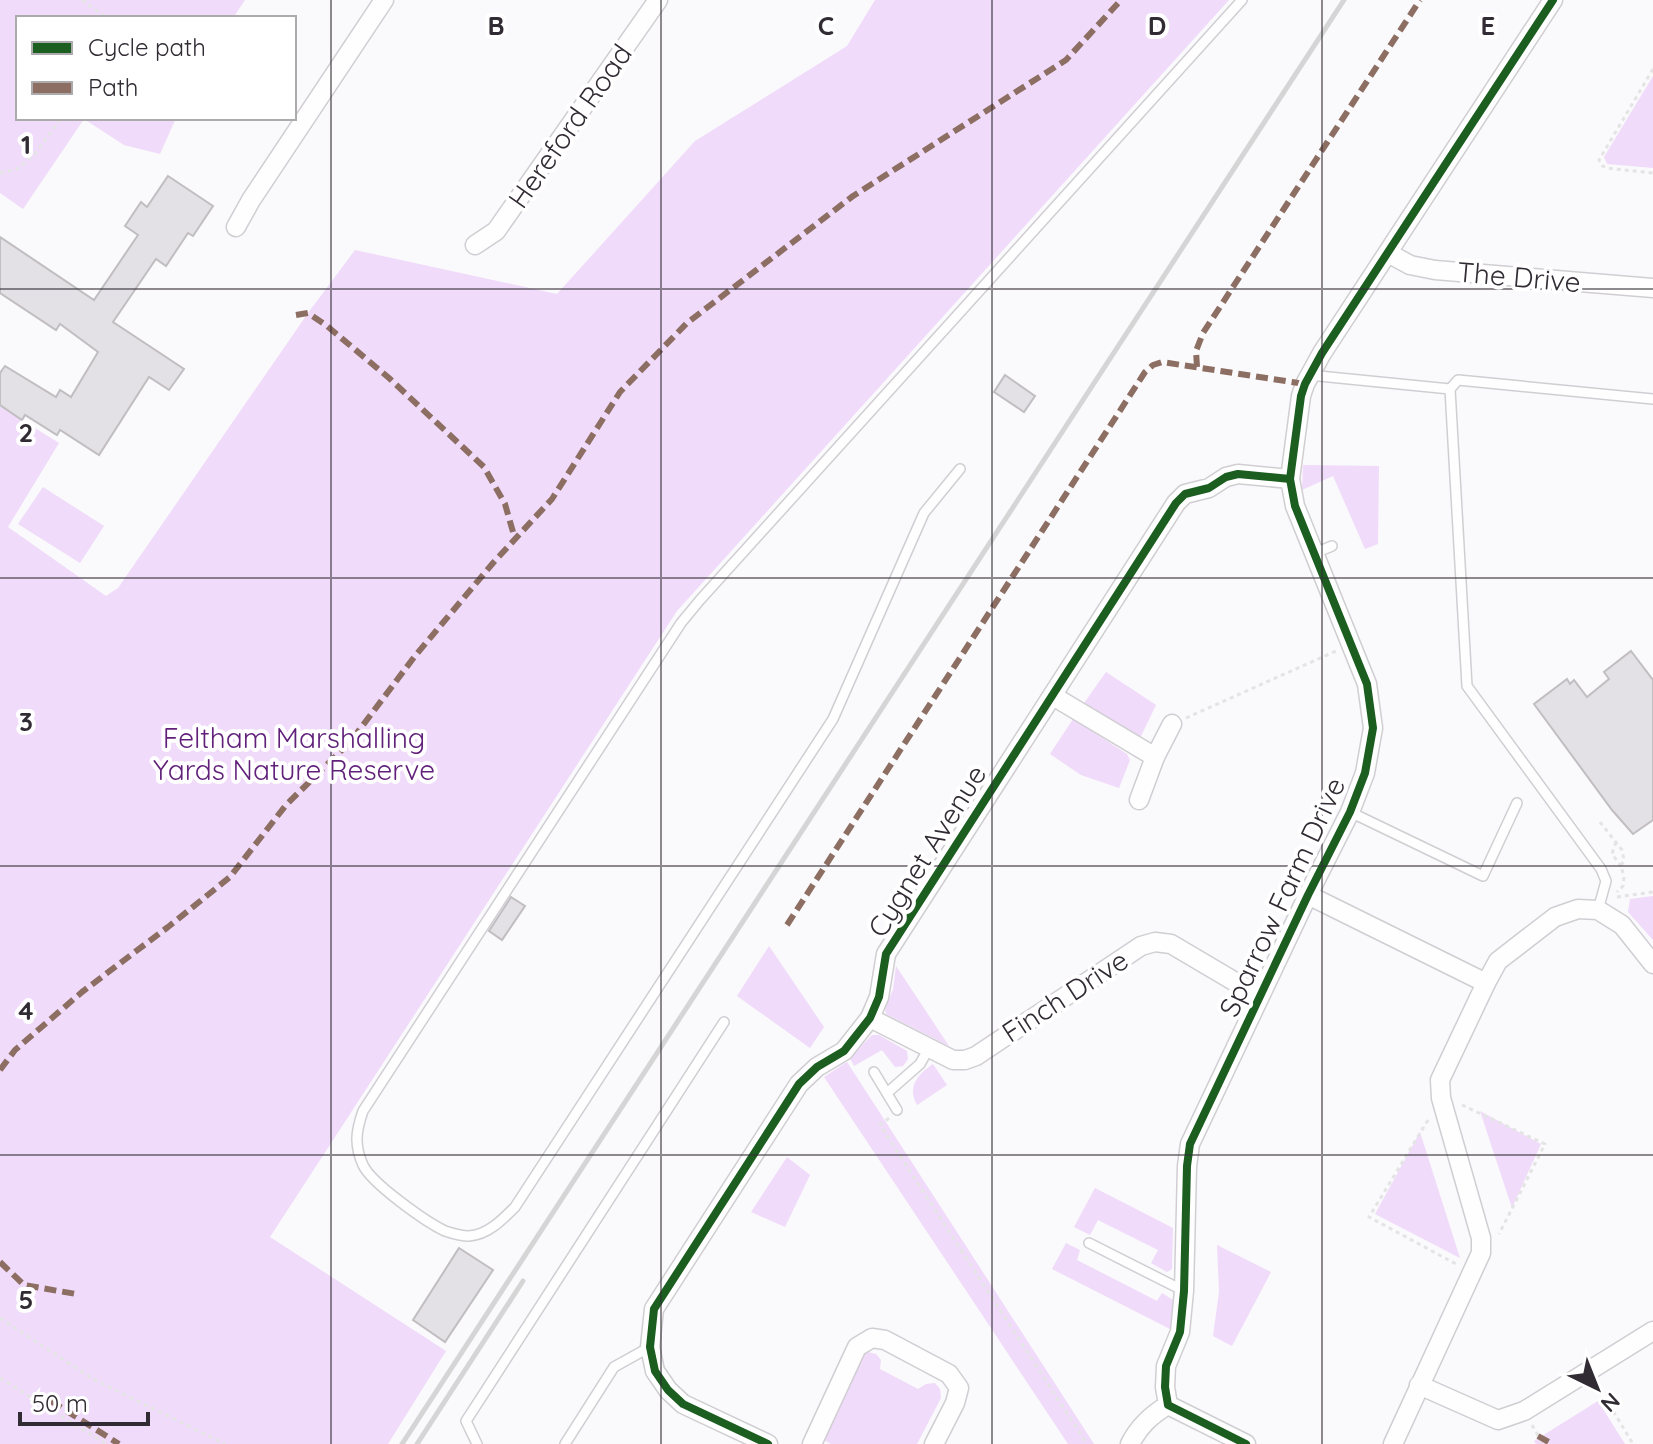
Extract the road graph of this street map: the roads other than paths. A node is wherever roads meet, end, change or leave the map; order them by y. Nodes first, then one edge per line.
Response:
1 (384, 0) edge
2 (658, 0) edge
3 (1242, 0) edge
4 (1553, 0) edge
5 (236, 227) dead end
6 (475, 245) dead end
7 (1388, 253) junction
8 (1653, 288) edge
9 (1309, 375) junction
10 (1450, 389) junction
11 (1653, 399) edge
12 (960, 469) dead end
13 (1290, 479) junction
14 (1053, 696) junction
15 (1172, 724) road end
16 (1155, 757) junction
17 (1139, 800) dead end
18 (1517, 803) dead end
19 (1350, 812) junction
20 (1308, 895) junction
21 (1598, 910) junction
22 (1653, 964) edge
23 (1486, 983) junction
24 (1259, 996) junction
25 (870, 1018) junction
26 (724, 1022) dead end
27 (929, 1048) junction
28 (874, 1072) dead end
29 (887, 1093) junction
30 (897, 1110) dead end
31 (1089, 1243) dead end
32 (1184, 1291) junction
33 (1653, 1331) edge
34 (650, 1347) junction
35 (1419, 1385) junction
36 (1168, 1405) junction
37 (477, 1444) edge
38 (565, 1444) edge
39 (768, 1444) edge
40 (812, 1444) edge
41 (934, 1444) edge
42 (1130, 1444) edge
43 (1246, 1444) edge
44 (1393, 1444) edge

1 - 5 street
2 - 6 street, Hereford Road
3 - 12 lane
4 - 7 street, Sparrow Farm Drive
7 - 8 street, The Drive
7 - 9 street, Sparrow Farm Drive
9 - 10 lane
9 - 13 street, Sparrow Farm Drive
10 - 11 lane
10 - 21 lane
13 - 14 street, Cygnet Avenue
13 - 19 street, Sparrow Farm Drive
14 - 16 street
14 - 25 street, Cygnet Avenue
15 - 16 street
16 - 17 street
18 - 19 lane
19 - 20 street, Sparrow Farm Drive
20 - 23 street
20 - 24 street, Sparrow Farm Drive
21 - 22 street
21 - 23 street
23 - 35 street
24 - 27 street, Finch Drive
24 - 32 street, Sparrow Farm Drive
25 - 27 street, Finch Drive
25 - 34 street, Cygnet Avenue
26 - 37 lane
27 - 29 lane
28 - 29 lane
29 - 30 lane
31 - 32 lane
32 - 36 street, Sparrow Farm Drive
33 - 35 street
34 - 38 lane
34 - 39 street, Cygnet Avenue
35 - 44 street
36 - 42 street
36 - 43 street
40 - 41 street

